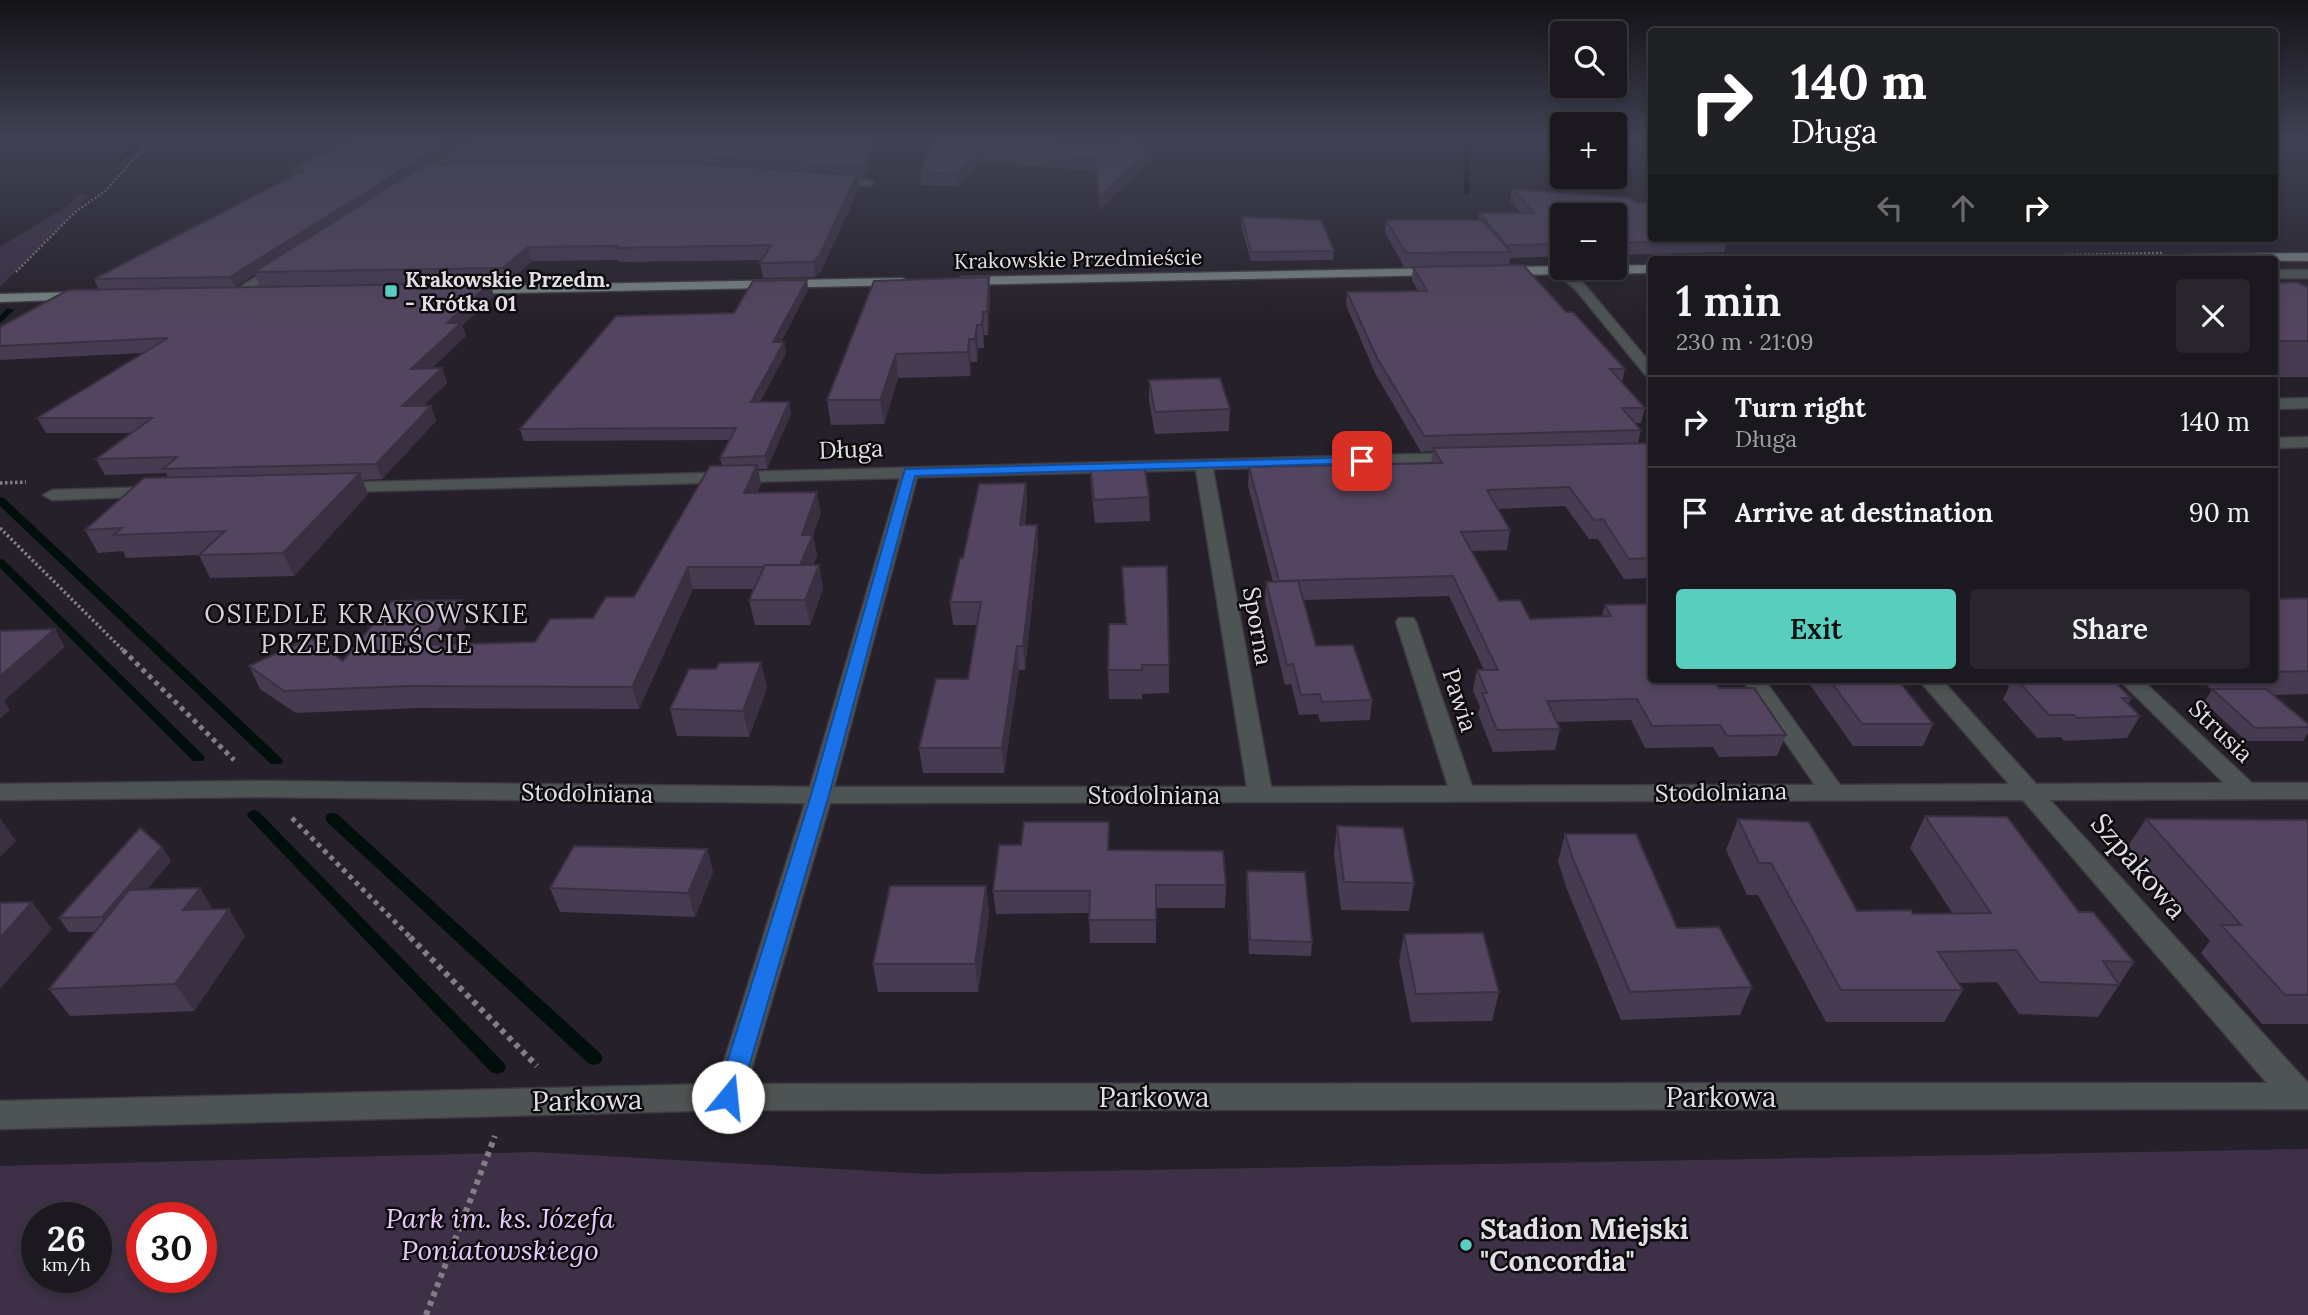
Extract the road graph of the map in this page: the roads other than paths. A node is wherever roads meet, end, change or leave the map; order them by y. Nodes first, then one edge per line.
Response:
1 (294, 256) edge
2 (2308, 257) edge
3 (2278, 258) edge
4 (1648, 268) edge
5 (1627, 269) edge
6 (1550, 270) edge
7 (1492, 271) edge
8 (1450, 272) edge
9 (2278, 274) edge
10 (2308, 274) edge
11 (1572, 280) edge
12 (913, 281) edge
13 (941, 281) edge
14 (444, 290) edge
15 (261, 293) edge
16 (228, 294) joint
17 (97, 296) edge
18 (0, 298) edge
19 (1648, 369) edge
20 (2278, 404) edge
21 (2308, 404) edge
22 (2278, 443) edge
23 (2304, 444) edge
24 (1475, 458) edge
25 (1204, 465) junction
26 (910, 472) junction
27 (319, 488) edge
28 (169, 491) edge
29 (52, 495) dead end
30 (1406, 622) dead end
31 (1756, 683) edge
32 (1933, 683) edge
33 (2133, 683) edge
34 (2029, 790) junction
35 (1832, 791) junction
36 (2246, 791) junction
37 (2308, 791) edge
38 (0, 792) edge
39 (1463, 794) junction
40 (820, 795) junction
41 (1259, 795) junction
42 (2303, 1096) edge
43 (728, 1097) junction
44 (0, 1115) edge

1 - 16 street
2 - 3 main road
4 - 5 main road
6 - 7 main road
8 - 13 main road, Krakowskie Przedmieście
9 - 10 street
11 - 19 street
12 - 14 main road
15 - 16 main road
17 - 18 main road
20 - 21 street
22 - 23 street
24 - 25 street, Długa
25 - 26 street, Długa
25 - 41 street, Sporna
26 - 27 street, Długa
26 - 40 street
28 - 29 street
30 - 39 street, Pawia
31 - 35 street
32 - 34 street, Szpakowa
33 - 36 street, Strusia
34 - 35 street, Stodolniana
34 - 36 street, Stodolniana
34 - 42 street, Szpakowa
35 - 39 street, Stodolniana
36 - 37 street, Stodolniana
38 - 40 street, Stodolniana
39 - 41 street, Stodolniana
40 - 41 street, Stodolniana
40 - 43 street
42 - 43 street, Parkowa
43 - 44 street, Parkowa

